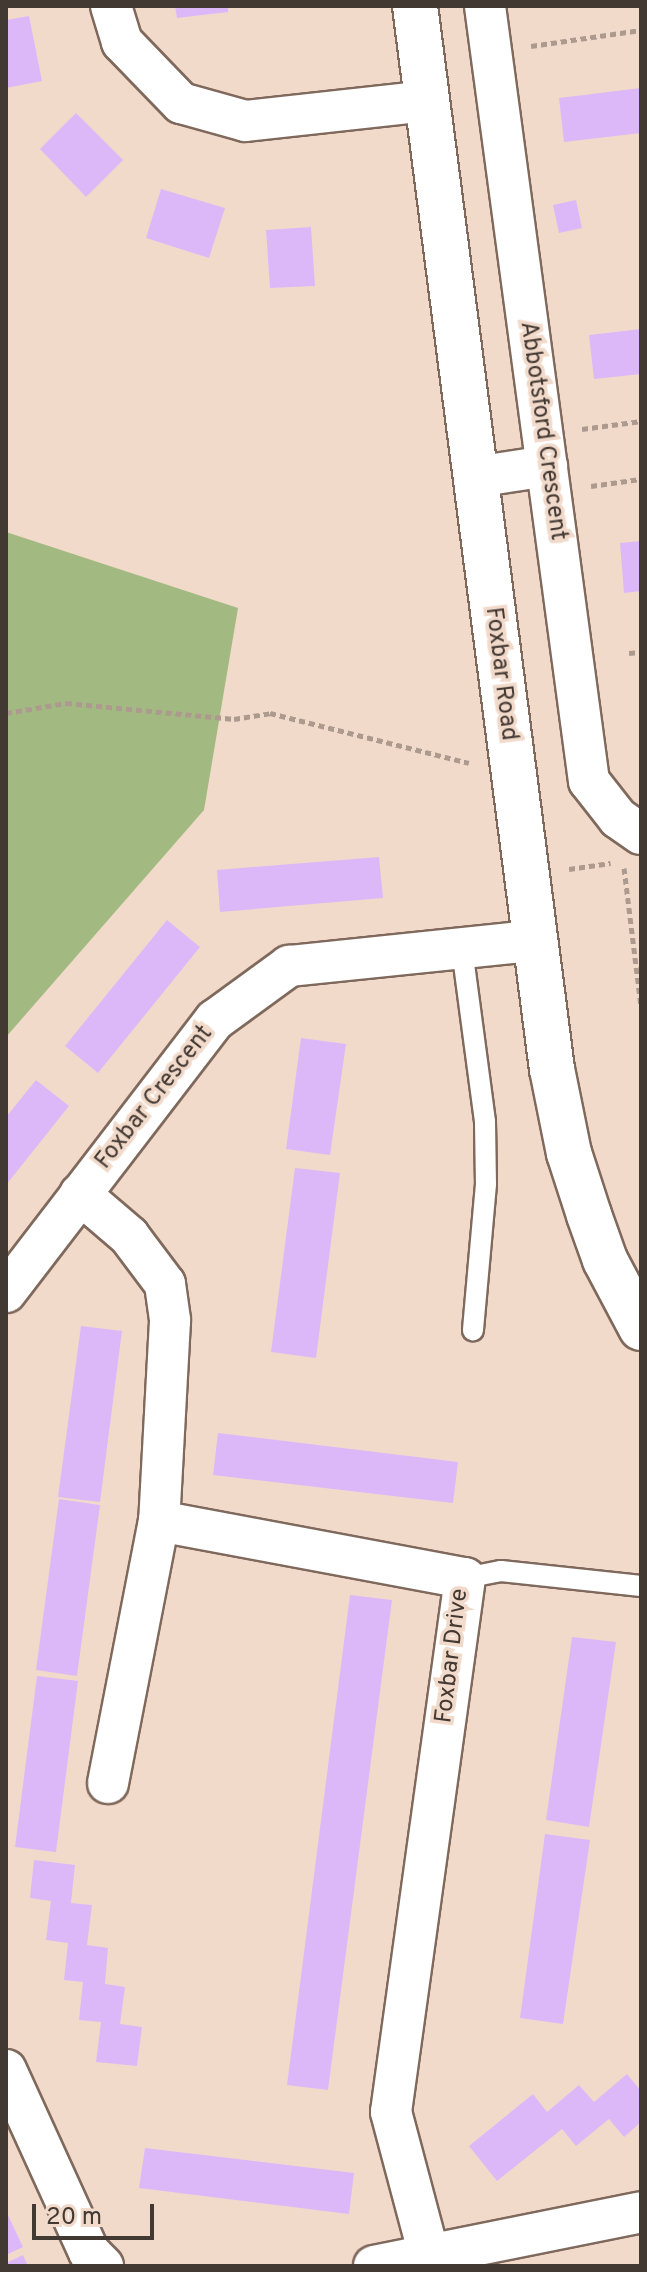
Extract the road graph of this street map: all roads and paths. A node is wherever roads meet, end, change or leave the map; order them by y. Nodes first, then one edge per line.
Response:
1 (111, 6) edge
2 (415, 6) edge
3 (485, 6) edge
4 (641, 30) edge
5 (490, 51) junction
6 (427, 101) junction
7 (641, 421) edge
8 (546, 464) junction
9 (475, 477) junction
10 (641, 479) edge
11 (641, 652) edge
12 (629, 653) dead end
13 (6, 713) edge
14 (512, 774) junction
15 (641, 834) edge
16 (525, 876) junction
17 (533, 941) junction
18 (462, 949) junction
19 (641, 1006) edge
20 (80, 1194) junction
21 (6, 1292) edge
22 (641, 1328) edge
23 (473, 1330) dead end
24 (159, 1521) junction
25 (465, 1578) junction
26 (641, 1586) edge
27 (108, 1783) dead end
28 (6, 2070) edge
29 (641, 2212) edge
30 (420, 2257) edge
31 (103, 2266) edge
32 (374, 2266) edge

1 - 6 street
2 - 6 street, Foxbar Road
3 - 5 street, Abbotsford Crescent
4 - 5 path
5 - 8 street, Abbotsford Crescent
6 - 9 street, Foxbar Road
7 - 8 path
8 - 9 street
8 - 10 path
8 - 15 street, Abbotsford Crescent
9 - 14 street, Foxbar Road
11 - 12 path
13 - 14 path
14 - 16 street, Foxbar Road
16 - 17 street, Foxbar Road
16 - 19 path
17 - 18 street, Foxbar Crescent
17 - 22 street, Foxbar Road
18 - 20 street, Foxbar Crescent
18 - 23 lane
20 - 21 street, Foxbar Crescent
20 - 24 street
24 - 25 street, Foxbar Drive
24 - 27 street
25 - 26 lane
25 - 30 street, Foxbar Drive
28 - 31 street
29 - 30 street
30 - 32 street

